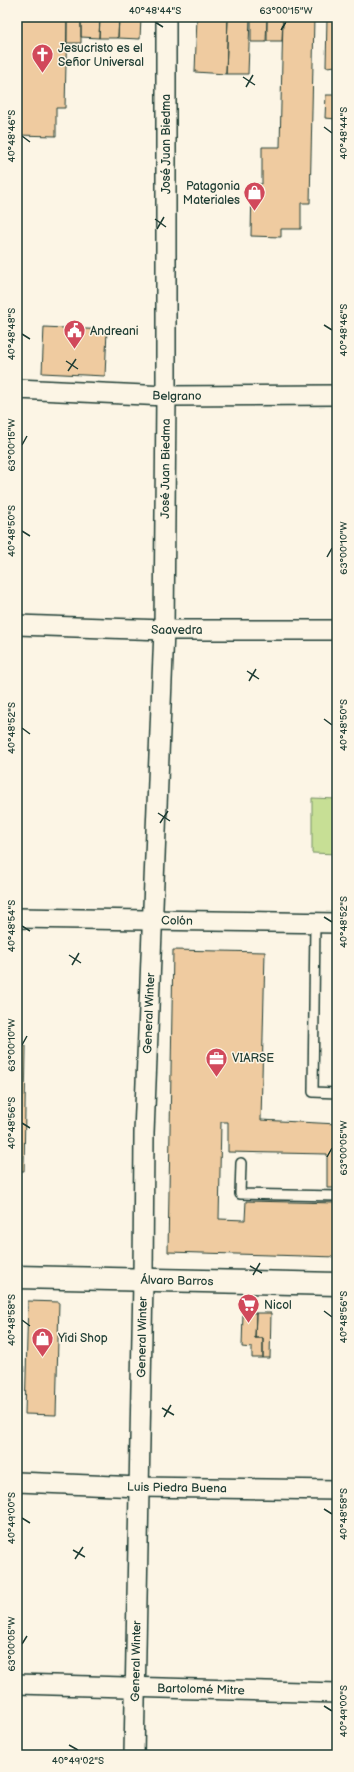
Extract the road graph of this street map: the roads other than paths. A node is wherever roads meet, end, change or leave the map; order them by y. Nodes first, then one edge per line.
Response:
1 (166, 17) edge
2 (17, 389) edge
3 (337, 395) edge
4 (166, 396) junction
5 (17, 625) edge
6 (164, 630) junction
7 (337, 630) edge
8 (17, 918) edge
9 (152, 920) junction
10 (315, 923) junction
11 (337, 923) edge
12 (337, 1093) edge
13 (241, 1163) dead end
14 (337, 1196) edge
15 (17, 1277) edge
16 (143, 1281) junction
17 (337, 1284) edge
18 (17, 1482) edge
19 (140, 1487) junction
20 (337, 1490) edge
21 (17, 1684) edge
22 (136, 1687) junction
23 (337, 1693) edge
24 (134, 1755) edge

1 - 4 street, José Juan Biedma
2 - 4 street, Belgrano
3 - 4 street, Belgrano
4 - 6 street, José Juan Biedma
5 - 6 street, Saavedra
6 - 7 street, Saavedra
6 - 9 street, José Juan Biedma
8 - 9 street, Colón
9 - 10 street, Colón
9 - 16 street, General Winter
10 - 11 street, Colón
10 - 12 lane
13 - 14 lane
15 - 16 main road, Álvaro Barros
16 - 17 main road, Álvaro Barros
16 - 19 street, General Winter
18 - 19 street, Luis Piedra Buena
19 - 20 street, Luis Piedra Buena
19 - 22 street, General Winter
21 - 22 street, Bartolomé Mitre
22 - 23 street, Bartolomé Mitre
22 - 24 street, General Winter

